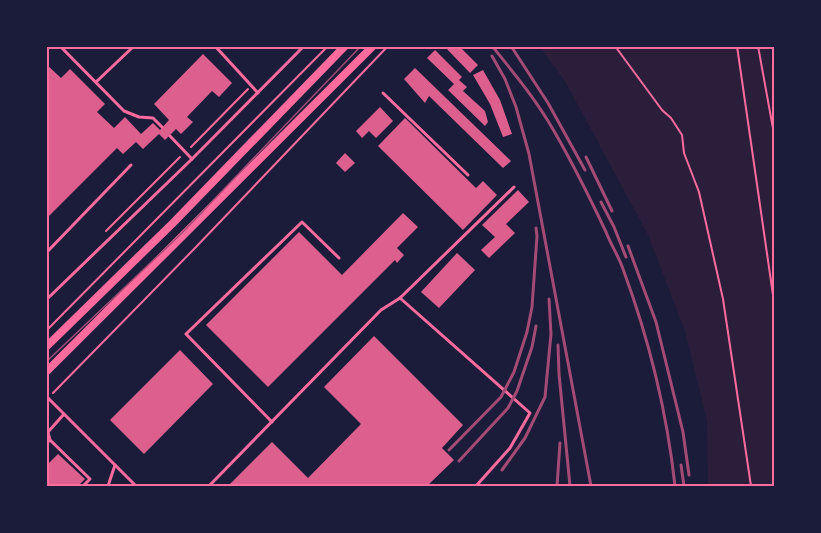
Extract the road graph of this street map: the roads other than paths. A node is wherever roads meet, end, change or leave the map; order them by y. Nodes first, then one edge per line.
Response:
1 (60, 46) edge
2 (134, 46) edge
3 (215, 46) edge
4 (304, 46) edge
5 (345, 46) edge
6 (373, 46) edge
7 (96, 83) junction
8 (258, 93) junction
9 (383, 93) dead end
10 (162, 127) dead end
11 (170, 136) dead end
12 (192, 159) junction
13 (131, 165) dead end
14 (468, 176) dead end
15 (514, 187) dead end
16 (46, 254) edge
17 (339, 258) dead end
18 (400, 298) junction
19 (46, 300) edge
20 (46, 347) edge
21 (46, 372) edge
22 (47, 397) edge
23 (64, 414) junction
24 (272, 422) junction
25 (50, 440) junction
26 (46, 444) edge
27 (115, 465) junction
28 (83, 486) edge
29 (108, 486) edge
30 (136, 486) edge
31 (209, 486) edge
32 (476, 486) edge

1 - 7 lane
2 - 7 lane
3 - 8 lane
4 - 8 lane
5 - 20 main road
6 - 21 main road
7 - 10 lane
8 - 12 lane
9 - 14 lane
11 - 12 lane
12 - 19 lane
13 - 16 lane
15 - 18 lane
17 - 24 lane
18 - 24 lane
18 - 32 lane
22 - 23 lane
23 - 25 lane
23 - 27 lane
24 - 31 lane
25 - 26 lane
25 - 28 lane
27 - 29 lane
27 - 30 lane

